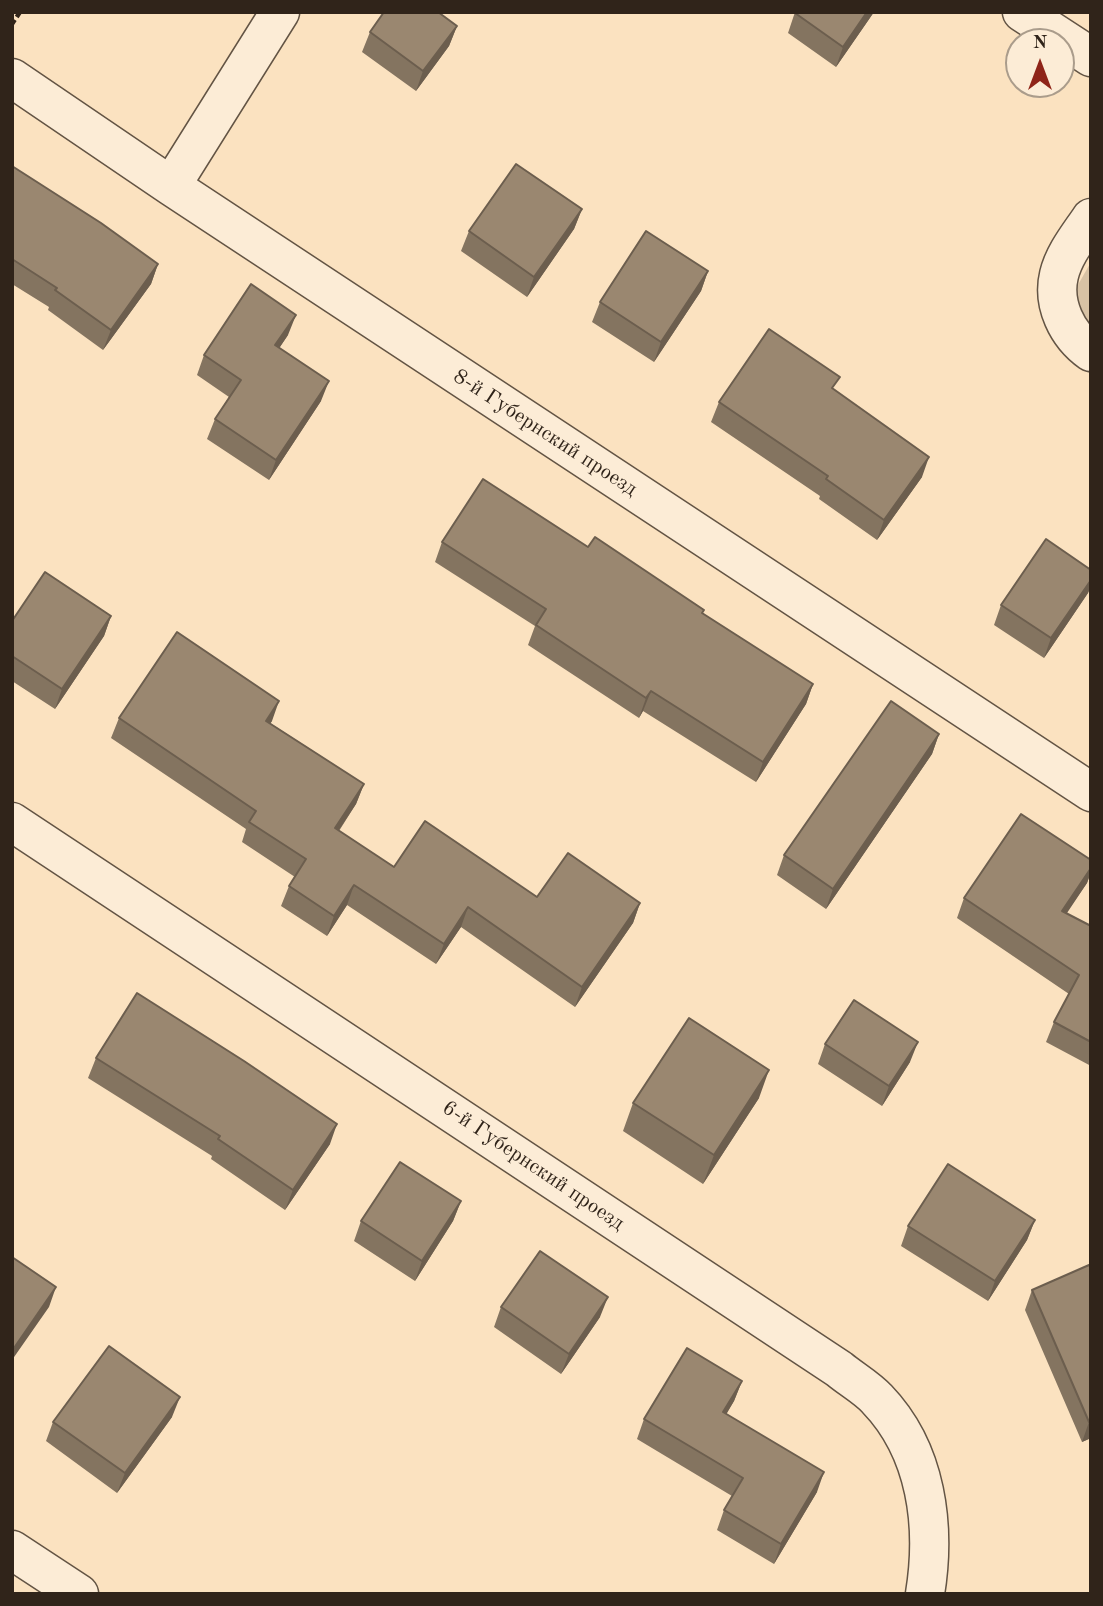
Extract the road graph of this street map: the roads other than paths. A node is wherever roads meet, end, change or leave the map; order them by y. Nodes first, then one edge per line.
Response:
1 (280, 12) edge
2 (1022, 12) edge
3 (1091, 57) edge
4 (12, 78) edge
5 (171, 186) junction
6 (1091, 218) edge
7 (1091, 352) edge
8 (1091, 792) edge
9 (12, 822) edge
10 (12, 1550) edge
11 (79, 1594) edge
12 (925, 1594) edge

1 - 5 street
2 - 3 street
4 - 5 street, 8-й Губернский проезд
5 - 8 street, 8-й Губернский проезд
6 - 7 street
9 - 12 street, 6-й Губернский проезд
10 - 11 street

